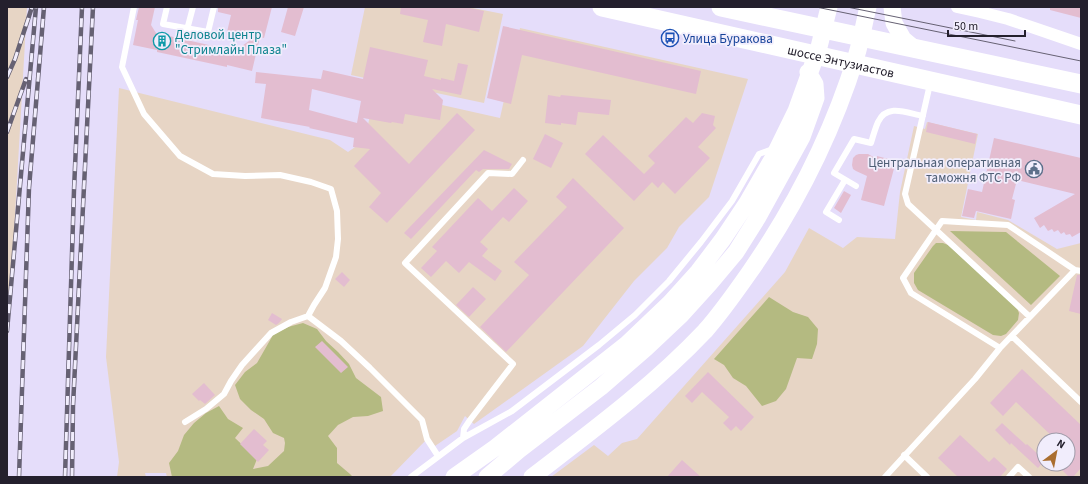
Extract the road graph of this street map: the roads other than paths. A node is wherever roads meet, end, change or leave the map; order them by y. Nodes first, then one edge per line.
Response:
1 (134, 7) edge
2 (167, 7) edge
3 (193, 7) edge
4 (214, 7) edge
5 (602, 7) edge
6 (721, 7) edge
7 (829, 7) edge
8 (868, 7) edge
9 (892, 7) edge
10 (957, 7) edge
11 (188, 26) dead end
12 (1081, 44) edge
13 (785, 48) junction
14 (915, 49) junction
15 (931, 80) junction
16 (1081, 84) edge
17 (1081, 115) edge
18 (923, 116) junction
19 (792, 157) junction
20 (523, 160) dead end
21 (845, 180) junction
22 (856, 186) dead end
23 (839, 220) dead end
24 (936, 230) junction
25 (1078, 270) edge
26 (308, 316) junction
27 (1030, 317) junction
28 (1012, 336) junction
29 (1000, 348) junction
30 (601, 387) junction
31 (1081, 402) edge
32 (185, 422) dead end
33 (463, 438) junction
34 (495, 448) junction
35 (904, 455) junction
36 (438, 456) junction
37 (411, 477) edge
38 (454, 477) edge
39 (487, 477) edge
40 (532, 477) edge
41 (884, 477) edge
42 (927, 477) edge
43 (1009, 477) edge
44 (1029, 477) edge

1 - 26 lane
2 - 4 lane
3 - 11 lane
5 - 13 main road, шоссе Энтузиастов
6 - 14 main road, шоссе Энтузиастов
7 - 34 main road
8 - 40 main road
9 - 14 main road
10 - 12 street
13 - 15 main road, шоссе Энтузиастов
13 - 19 main road
14 - 16 main road, шоссе Энтузиастов
15 - 17 main road, шоссе Энтузиастов
15 - 18 lane
18 - 21 lane
18 - 24 lane
19 - 30 main road
19 - 33 lane
20 - 33 lane
21 - 22 lane
21 - 23 lane
24 - 25 lane
24 - 27 lane
24 - 29 lane
25 - 27 lane
26 - 32 lane
26 - 36 lane
27 - 28 lane
28 - 29 lane
28 - 31 lane
29 - 35 lane
30 - 34 main road
30 - 39 main road
33 - 36 lane
34 - 38 main road
35 - 41 lane
35 - 42 lane
36 - 37 lane
43 - 44 lane

